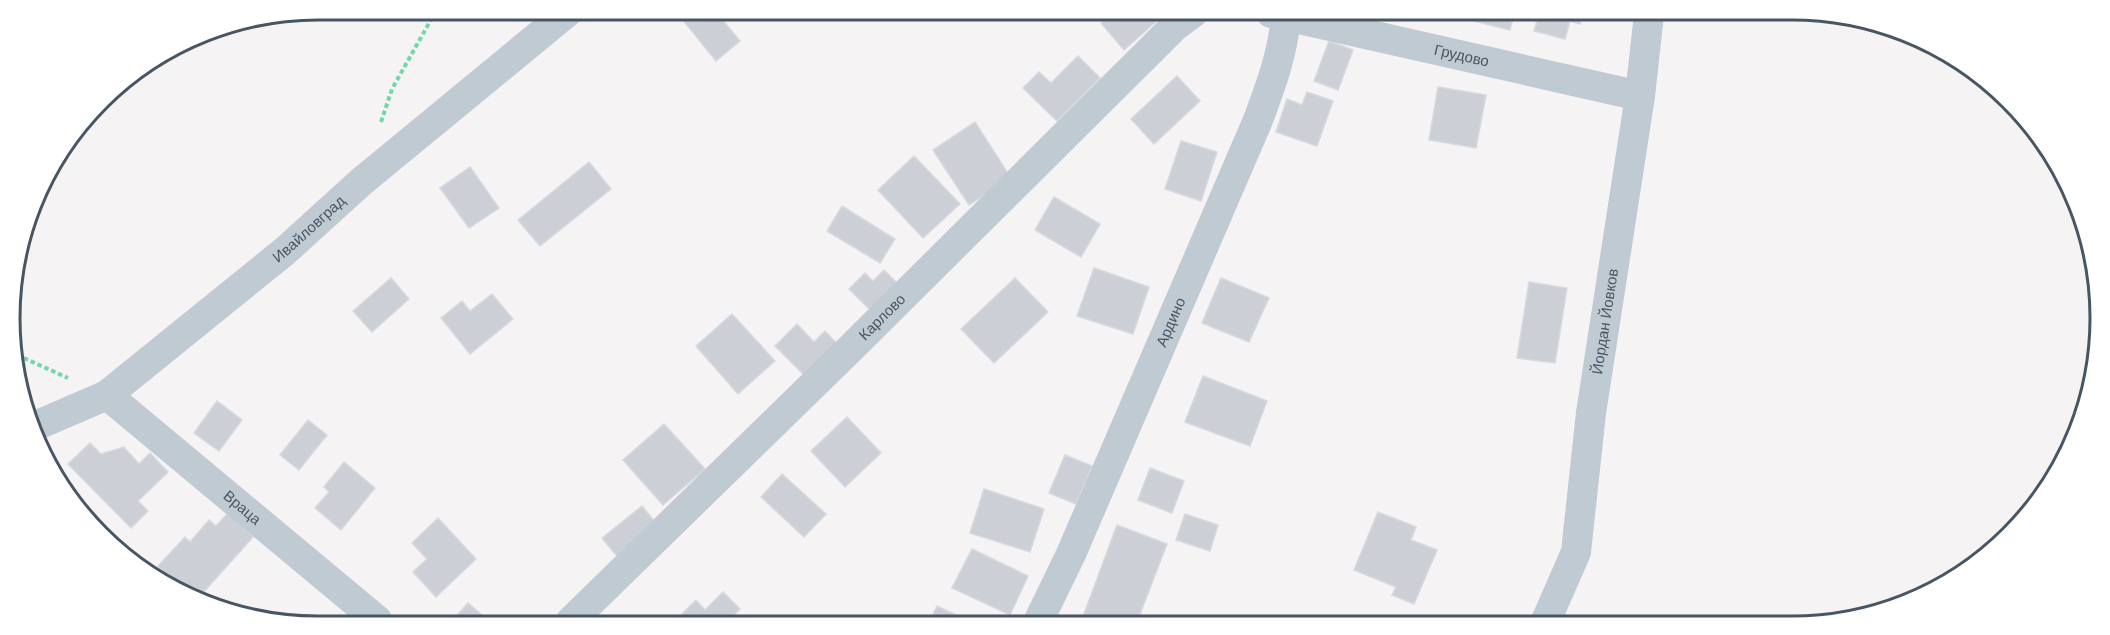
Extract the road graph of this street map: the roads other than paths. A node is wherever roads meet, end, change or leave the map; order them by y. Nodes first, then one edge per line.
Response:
1 (558, 20) edge
2 (1183, 20) edge
3 (1282, 20) edge
4 (1307, 20) edge
5 (1648, 20) edge
6 (1640, 96) junction
7 (107, 395) junction
8 (39, 424) edge
9 (372, 616) edge
10 (576, 616) edge
11 (1041, 616) edge
12 (1548, 616) edge

1 - 7 street, Ивайловград
2 - 10 street, Карлово
3 - 11 street, Ардино
4 - 6 street, Грудово
5 - 6 street, Йордан Йовков
6 - 12 street, Йордан Йовков
7 - 8 street, Ивайловград
7 - 9 street, Враца

